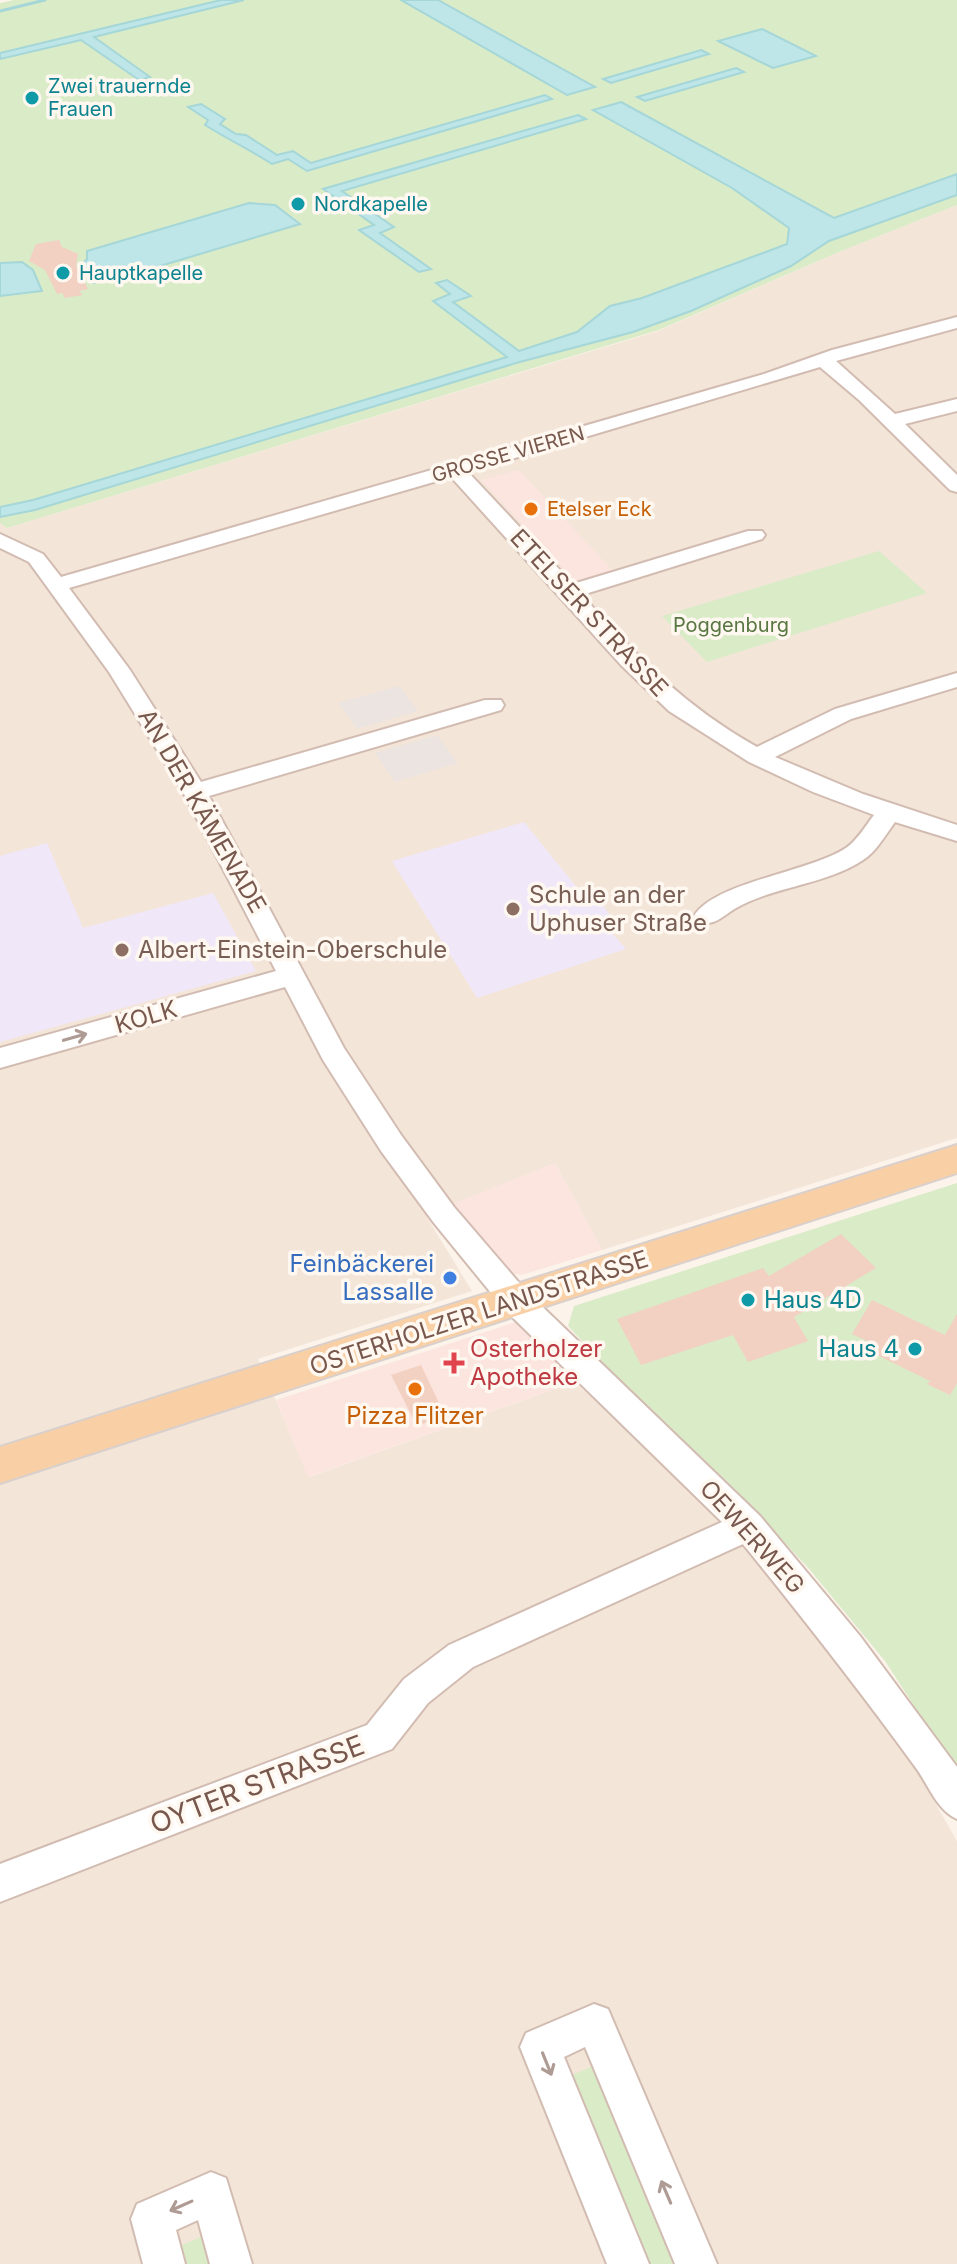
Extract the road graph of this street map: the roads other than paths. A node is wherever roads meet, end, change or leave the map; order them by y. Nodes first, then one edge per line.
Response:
1 (957, 322) edge
2 (823, 360) junction
3 (957, 405) edge
4 (892, 421) junction
5 (454, 468) junction
6 (957, 486) edge
7 (755, 535) dead end
8 (0, 540) edge
9 (58, 584) junction
10 (569, 592) junction
11 (957, 680) edge
12 (493, 705) dead end
13 (757, 757) junction
14 (195, 792) junction
15 (889, 813) junction
16 (957, 833) edge
17 (707, 916) dead end
18 (293, 975) junction
19 (0, 1058) edge
20 (957, 1159) edge
21 (516, 1301) junction
22 (0, 1465) edge
23 (748, 1526) junction
24 (957, 1801) edge
25 (0, 1883) edge
26 (164, 2264) edge
27 (231, 2264) edge
28 (628, 2264) edge
29 (696, 2264) edge

1 - 2 street, GROSSE VIEREN
2 - 4 street
2 - 5 street, GROSSE VIEREN
3 - 4 street
4 - 6 street
5 - 9 street, GROSSE VIEREN
5 - 10 street, ETELSER STRASSE
7 - 10 street
8 - 9 street, AN DER KÄMENADE
9 - 14 street, AN DER KÄMENADE
10 - 13 street, ETELSER STRASSE
11 - 13 street
12 - 14 street
13 - 15 street, ETELSER STRASSE
14 - 18 street, AN DER KÄMENADE
15 - 16 street, ETELSER STRASSE
15 - 17 street
19 -> 18 street, KOLK
18 - 21 street, AN DER KÄMENADE
20 - 21 main road, OSTERHOLZER LANDSTRASSE
21 - 22 main road, OSTERHOLZER LANDSTRASSE
21 - 23 street, OEWERWEG
23 - 24 street, OEWERWEG
23 - 25 street, OYTER STRASSE
27 -> 26 street
29 -> 28 street

